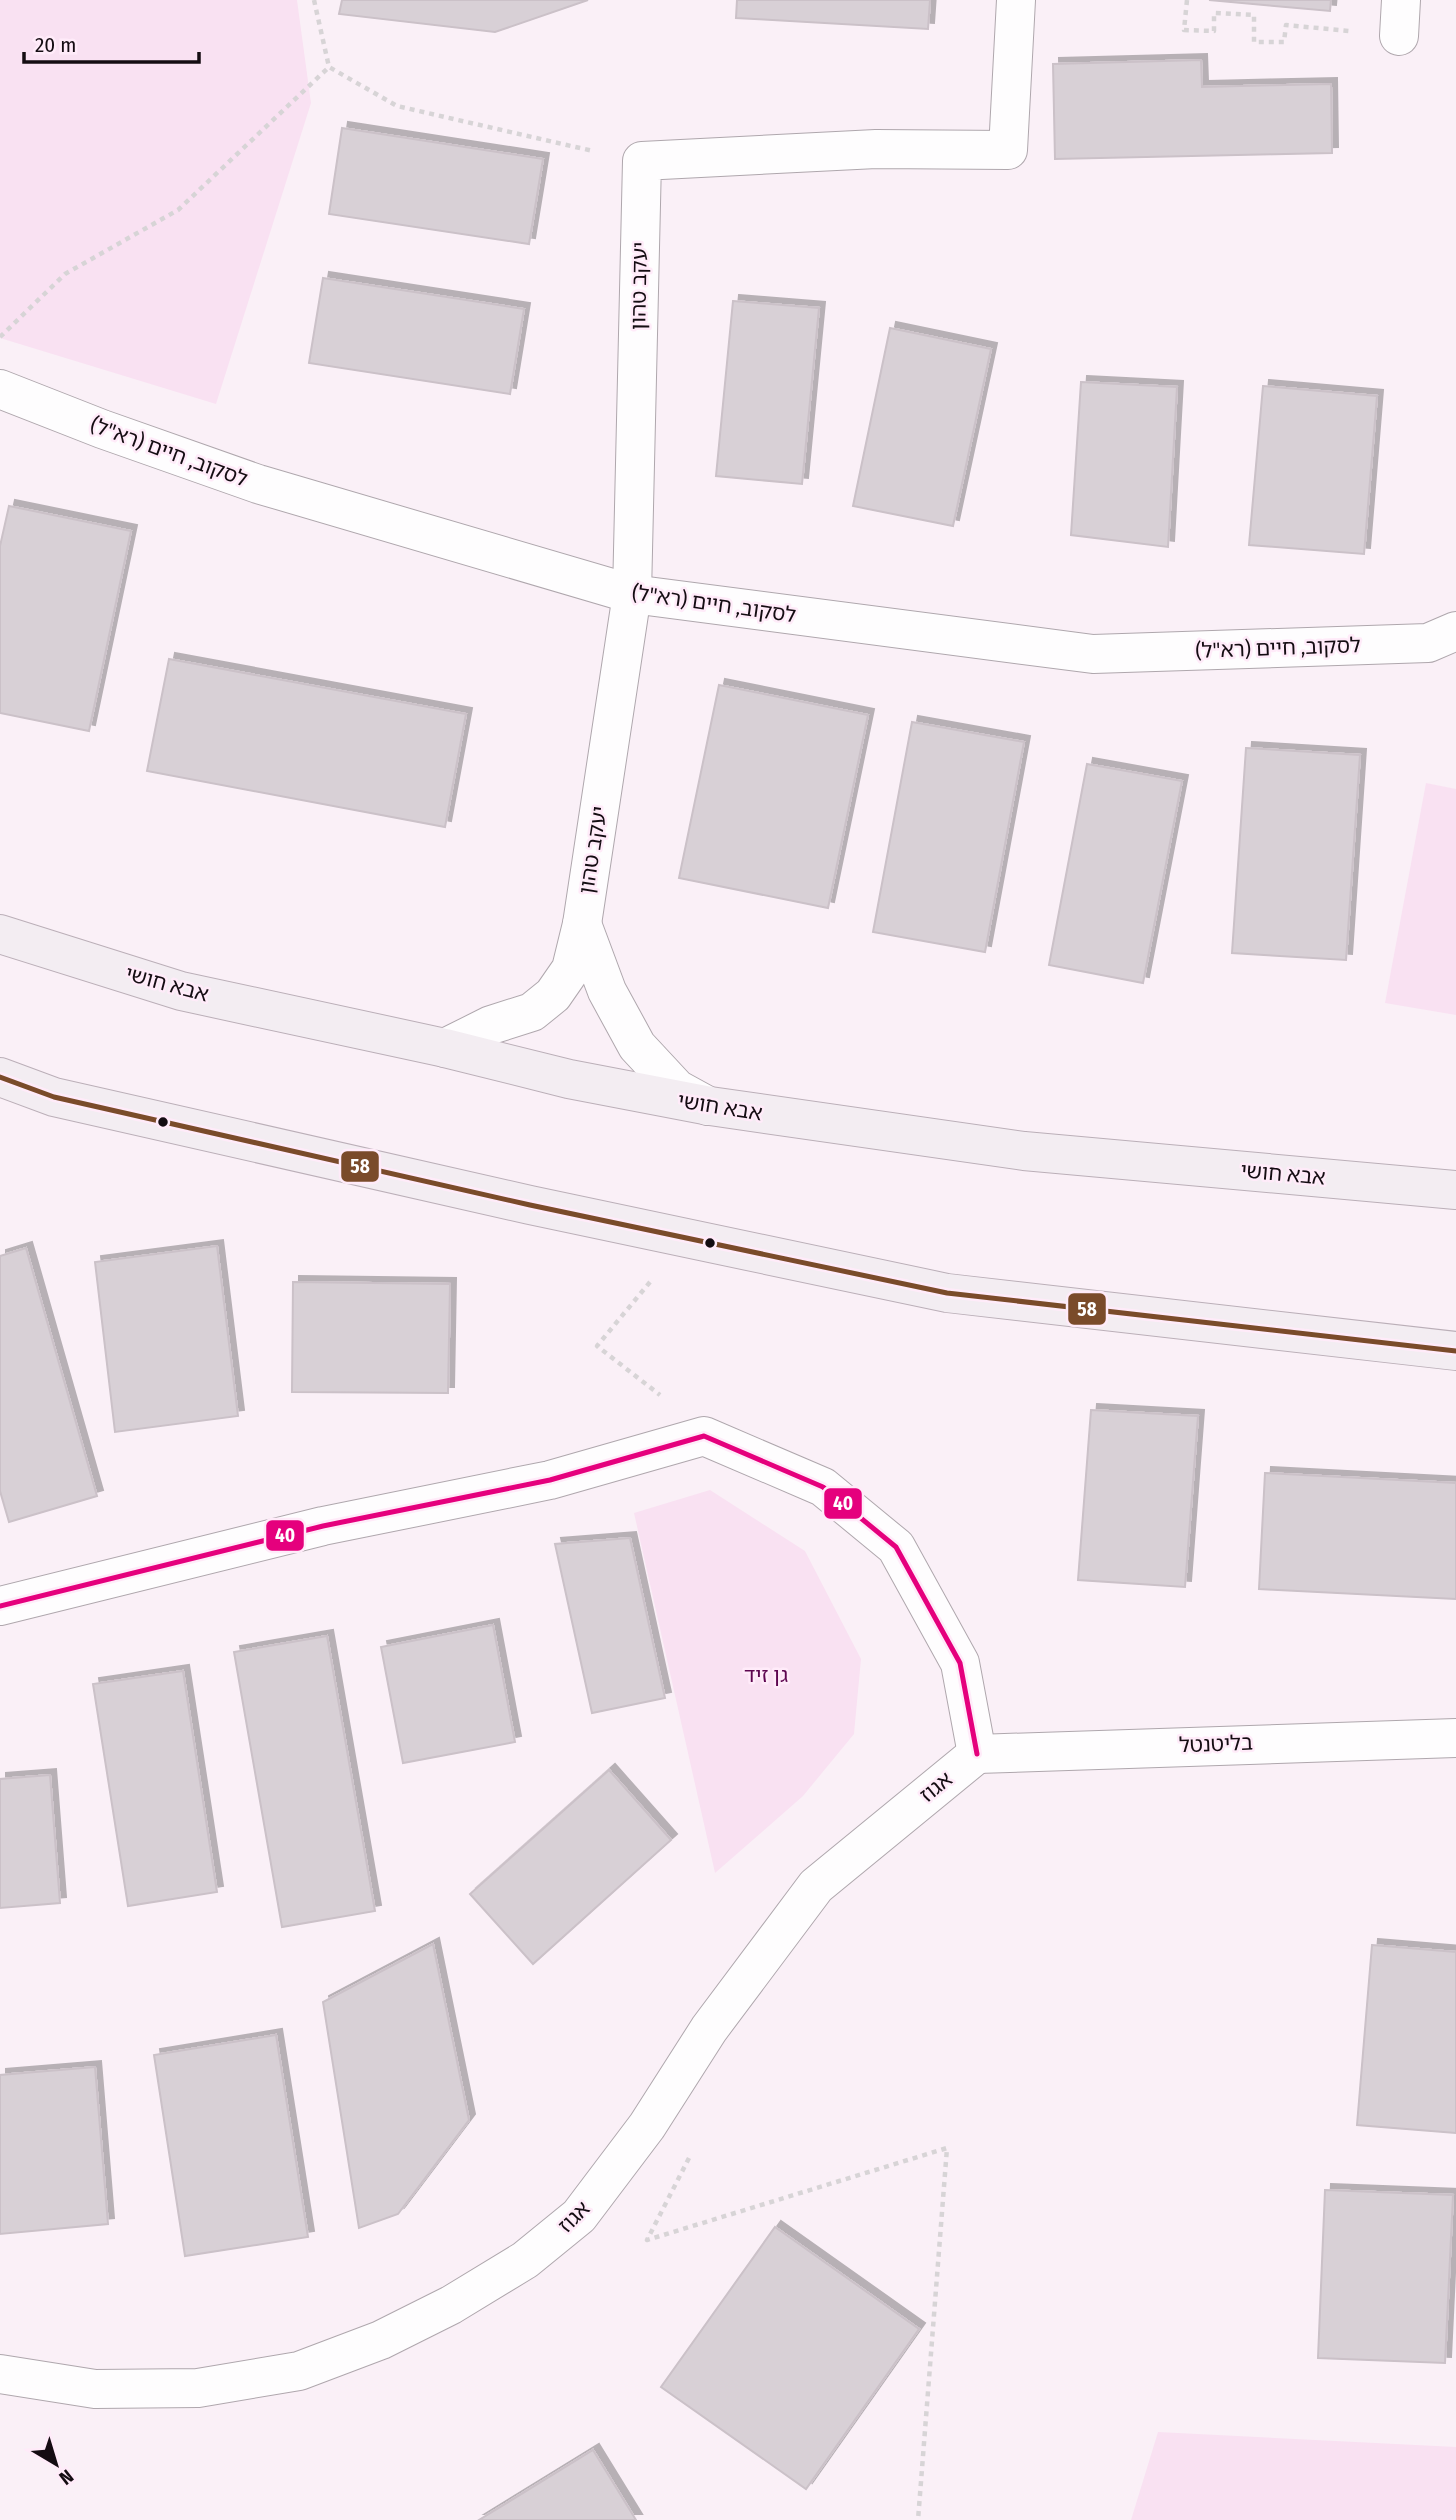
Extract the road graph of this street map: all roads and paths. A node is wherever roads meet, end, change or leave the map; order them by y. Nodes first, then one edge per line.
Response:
1 (314, 0) edge
2 (1016, 0) edge
3 (1186, 0) edge
4 (1400, 18) edge
5 (329, 66) junction
6 (642, 161) junction
7 (0, 337) edge
8 (0, 389) edge
9 (632, 594) junction
10 (1456, 631) edge
11 (582, 923) junction
12 (0, 934) edge
13 (445, 1048) junction
14 (0, 1077) edge
15 (710, 1107) junction
16 (1456, 1190) edge
17 (686, 1238) junction
18 (1456, 1351) edge
19 (661, 1396) dead end
20 (0, 1606) edge
21 (1456, 1738) edge
22 (977, 1754) junction
23 (690, 2157) dead end
24 (0, 2374) edge
25 (918, 2520) edge

1 - 5 path
2 - 6 street
3 - 4 path
5 - 6 path
5 - 7 path
6 - 9 street, יעקב טהון
8 - 9 street, לסקוב, חיים (רא"ל)
9 - 10 street, לסקוב, חיים (רא"ל)
9 - 11 street, יעקב טהון
11 - 13 street, יעקב טהון
11 - 15 street, יעקב טהון
12 - 13 main road, אבא חושי
13 - 15 main road, אבא חושי
14 - 17 main road
15 - 16 main road, אבא חושי
17 - 18 main road
17 - 19 path
20 - 22 street
21 - 22 street, בליטנטל
22 - 24 street, אגוז
23 - 25 path

